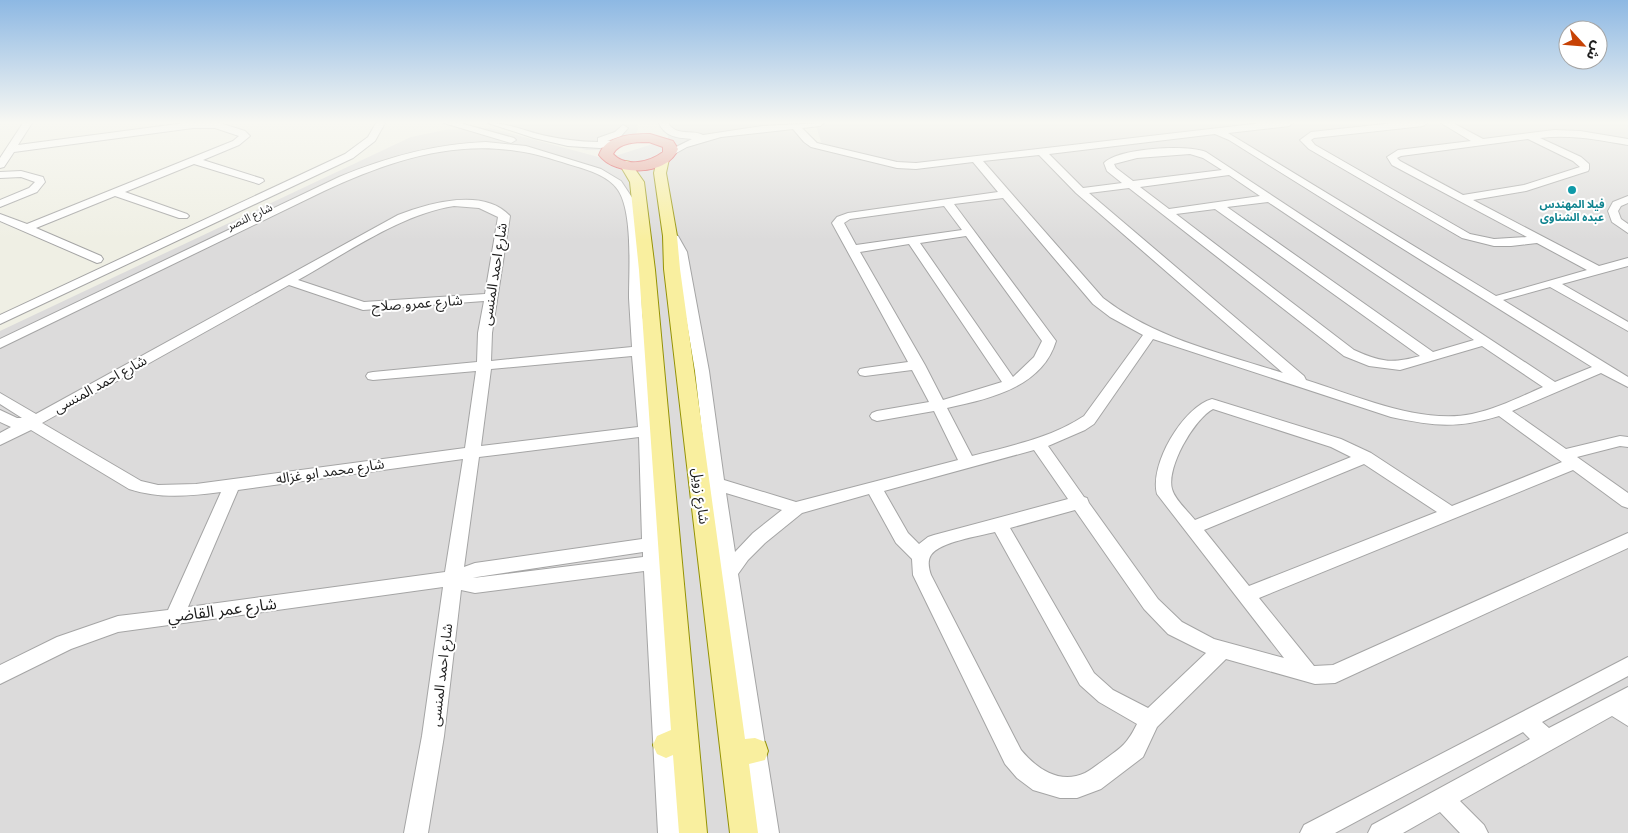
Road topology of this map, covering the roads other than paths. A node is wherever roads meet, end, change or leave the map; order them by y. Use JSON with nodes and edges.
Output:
{"nodes":[{"id":1,"x":188,"y":162,"type":"edge"},
{"id":2,"x":199,"y":162,"type":"edge"},
{"id":3,"x":336,"y":162,"type":"edge"},
{"id":4,"x":363,"y":162,"type":"edge"},
{"id":5,"x":383,"y":162,"type":"edge"},
{"id":6,"x":568,"y":162,"type":"edge"},
{"id":7,"x":607,"y":162,"type":"edge"},
{"id":8,"x":614,"y":162,"type":"edge"},
{"id":9,"x":646,"y":162,"type":"edge"},
{"id":10,"x":661,"y":162,"type":"edge"},
{"id":11,"x":890,"y":162,"type":"edge"},
{"id":12,"x":954,"y":162,"type":"edge"},
{"id":13,"x":978,"y":162,"type":"edge"},
{"id":14,"x":1052,"y":162,"type":"edge"},
{"id":15,"x":1110,"y":162,"type":"edge"},
{"id":16,"x":1216,"y":162,"type":"edge"},
{"id":17,"x":1277,"y":162,"type":"edge"},
{"id":18,"x":1338,"y":162,"type":"edge"},
{"id":19,"x":1395,"y":162,"type":"edge"},
{"id":20,"x":1581,"y":162,"type":"edge"},
{"id":21,"x":624,"y":165,"type":"junction"},
{"id":22,"x":1231,"y":172,"type":"junction"},
{"id":23,"x":0,"y":177,"type":"edge"},
{"id":24,"x":259,"y":181,"type":"dead end"},
{"id":25,"x":1132,"y":185,"type":"junction"},
{"id":26,"x":1080,"y":191,"type":"junction"},
{"id":27,"x":114,"y":192,"type":"junction"},
{"id":28,"x":1006,"y":194,"type":"junction"},
{"id":29,"x":1270,"y":198,"type":"junction"},
{"id":30,"x":1462,"y":198,"type":"junction"},
{"id":31,"x":1628,"y":199,"type":"edge"},
{"id":32,"x":947,"y":202,"type":"junction"},
{"id":33,"x":0,"y":203,"type":"edge"},
{"id":34,"x":1218,"y":206,"type":"junction"},
{"id":35,"x":1168,"y":212,"type":"junction"},
{"id":36,"x":183,"y":216,"type":"dead end"},
{"id":37,"x":1,"y":221,"type":"edge"},
{"id":38,"x":25,"y":229,"type":"junction"},
{"id":39,"x":1628,"y":230,"type":"edge"},
{"id":40,"x":969,"y":232,"type":"junction"},
{"id":41,"x":1539,"y":239,"type":"junction"},
{"id":42,"x":912,"y":240,"type":"junction"},
{"id":43,"x":671,"y":241,"type":"junction"},
{"id":44,"x":644,"y":248,"type":"junction"},
{"id":45,"x":852,"y":249,"type":"junction"},
{"id":46,"x":174,"y":256,"type":"junction"},
{"id":47,"x":1628,"y":262,"type":"edge"},
{"id":48,"x":1446,"y":266,"type":"junction"},
{"id":49,"x":672,"y":269,"type":"junction"},
{"id":50,"x":647,"y":270,"type":"junction"},
{"id":51,"x":1597,"y":270,"type":"junction"},
{"id":52,"x":287,"y":280,"type":"junction"},
{"id":53,"x":1552,"y":283,"type":"junction"},
{"id":54,"x":491,"y":297,"type":"junction"},
{"id":55,"x":1501,"y":297,"type":"junction"},
{"id":56,"x":31,"y":305,"type":"junction"},
{"id":57,"x":49,"y":313,"type":"junction"},
{"id":58,"x":0,"y":320,"type":"edge"},
{"id":59,"x":1628,"y":327,"type":"edge"},
{"id":60,"x":0,"y":330,"type":"edge"},
{"id":61,"x":1552,"y":332,"type":"junction"},
{"id":62,"x":1150,"y":334,"type":"junction"},
{"id":63,"x":0,"y":337,"type":"edge"},
{"id":64,"x":1485,"y":342,"type":"junction"},
{"id":65,"x":1258,"y":343,"type":"junction"},
{"id":66,"x":0,"y":344,"type":"edge"},
{"id":67,"x":638,"y":350,"type":"junction"},
{"id":68,"x":1432,"y":358,"type":"junction"},
{"id":69,"x":918,"y":365,"type":"junction"},
{"id":70,"x":484,"y":366,"type":"junction"},
{"id":71,"x":1248,"y":366,"type":"junction"},
{"id":72,"x":1603,"y":367,"type":"junction"},
{"id":73,"x":865,"y":372,"type":"dead end"},
{"id":74,"x":694,"y":373,"type":"junction"},
{"id":75,"x":1628,"y":375,"type":"edge"},
{"id":76,"x":372,"y":376,"type":"dead end"},
{"id":77,"x":1628,"y":383,"type":"edge"},
{"id":78,"x":1306,"y":384,"type":"junction"},
{"id":79,"x":1011,"y":385,"type":"junction"},
{"id":80,"x":1553,"y":387,"type":"junction"},
{"id":81,"x":0,"y":398,"type":"edge"},
{"id":82,"x":940,"y":406,"type":"junction"},
{"id":83,"x":1501,"y":410,"type":"junction"},
{"id":84,"x":0,"y":415,"type":"edge"},
{"id":85,"x":877,"y":416,"type":"dead end"},
{"id":86,"x":31,"y":424,"type":"junction"},
{"id":87,"x":645,"y":431,"type":"junction"},
{"id":88,"x":0,"y":440,"type":"edge"},
{"id":89,"x":1628,"y":442,"type":"edge"},
{"id":90,"x":1038,"y":444,"type":"junction"},
{"id":91,"x":472,"y":452,"type":"junction"},
{"id":92,"x":1365,"y":457,"type":"junction"},
{"id":93,"x":1571,"y":459,"type":"junction"},
{"id":94,"x":968,"y":463,"type":"junction"},
{"id":95,"x":656,"y":469,"type":"junction"},
{"id":96,"x":232,"y":484,"type":"junction"},
{"id":97,"x":716,"y":484,"type":"junction"},
{"id":98,"x":874,"y":488,"type":"junction"},
{"id":99,"x":1081,"y":502,"type":"junction"},
{"id":100,"x":1628,"y":502,"type":"edge"},
{"id":101,"x":796,"y":508,"type":"junction"},
{"id":102,"x":1452,"y":514,"type":"junction"},
{"id":103,"x":999,"y":524,"type":"junction"},
{"id":104,"x":1192,"y":528,"type":"junction"},
{"id":105,"x":1628,"y":540,"type":"edge"},
{"id":106,"x":651,"y":544,"type":"junction"},
{"id":107,"x":920,"y":556,"type":"junction"},
{"id":108,"x":654,"y":563,"type":"junction"},
{"id":109,"x":729,"y":573,"type":"junction"},
{"id":110,"x":454,"y":578,"type":"junction"},
{"id":111,"x":1247,"y":596,"type":"junction"},
{"id":112,"x":175,"y":615,"type":"junction"},
{"id":113,"x":1222,"y":650,"type":"junction"},
{"id":114,"x":1628,"y":666,"type":"edge"},
{"id":115,"x":1308,"y":673,"type":"junction"},
{"id":116,"x":0,"y":675,"type":"edge"},
{"id":117,"x":1625,"y":702,"type":"edge"},
{"id":118,"x":1150,"y":720,"type":"junction"},
{"id":119,"x":1524,"y":720,"type":"junction"},
{"id":120,"x":1547,"y":740,"type":"junction"},
{"id":121,"x":676,"y":742,"type":"junction"},
{"id":122,"x":744,"y":752,"type":"junction"},
{"id":123,"x":1442,"y":799,"type":"junction"},
{"id":124,"x":416,"y":833,"type":"edge"},
{"id":125,"x":670,"y":833,"type":"edge"},
{"id":126,"x":693,"y":833,"type":"edge"},
{"id":127,"x":744,"y":833,"type":"edge"},
{"id":128,"x":767,"y":833,"type":"edge"},
{"id":129,"x":1312,"y":833,"type":"edge"},
{"id":130,"x":1380,"y":833,"type":"edge"},
{"id":131,"x":1476,"y":833,"type":"edge"}],
"edges":[{"from":1,"to":27,"type":"street"},
{"from":2,"to":24,"type":"street"},
{"from":3,"to":56,"type":"street","name":"شارع النصر"},
{"from":4,"to":46,"type":"street","name":"شارع النصر"},
{"from":5,"to":46,"type":"street"},
{"from":6,"to":67,"type":"street"},
{"from":7,"to":21,"type":"street"},
{"from":8,"to":21,"type":"highway"},
{"from":9,"to":21,"type":"highway"},
{"from":10,"to":43,"type":"main road","name":"شارع زويل"},
{"from":11,"to":12,"type":"street"},
{"from":13,"to":28,"type":"street"},
{"from":14,"to":26,"type":"street"},
{"from":15,"to":25,"type":"street"},
{"from":16,"to":22,"type":"street"},
{"from":17,"to":48,"type":"street"},
{"from":18,"to":41,"type":"street"},
{"from":19,"to":30,"type":"street"},
{"from":20,"to":30,"type":"street"},
{"from":21,"to":44,"type":"main road"},
{"from":22,"to":25,"type":"street"},
{"from":22,"to":29,"type":"street"},
{"from":23,"to":33,"type":"street"},
{"from":25,"to":26,"type":"street"},
{"from":25,"to":35,"type":"street"},
{"from":26,"to":65,"type":"street"},
{"from":27,"to":36,"type":"street"},
{"from":27,"to":38,"type":"street"},
{"from":28,"to":32,"type":"street"},
{"from":28,"to":62,"type":"street"},
{"from":29,"to":34,"type":"street"},
{"from":29,"to":64,"type":"street"},
{"from":30,"to":41,"type":"street"},
{"from":31,"to":39,"type":"street"},
{"from":32,"to":40,"type":"street"},
{"from":32,"to":45,"type":"street"},
{"from":34,"to":35,"type":"street"},
{"from":34,"to":68,"type":"street"},
{"from":35,"to":68,"type":"street"},
{"from":37,"to":38,"type":"street"},
{"from":37,"to":38,"type":"street"},
{"from":40,"to":42,"type":"street"},
{"from":40,"to":79,"type":"street"},
{"from":41,"to":51,"type":"street"},
{"from":42,"to":45,"type":"street"},
{"from":42,"to":79,"type":"street"},
{"from":43,"to":44,"type":"main road"},
{"from":43,"to":49,"type":"main road","name":"شارع زويل"},
{"from":43,"to":74,"type":"street"},
{"from":44,"to":50,"type":"main road"},
{"from":45,"to":69,"type":"street"},
{"from":46,"to":57,"type":"street","name":"شارع النصر"},
{"from":46,"to":66,"type":"street"},
{"from":47,"to":51,"type":"street"},
{"from":48,"to":55,"type":"street"},
{"from":48,"to":61,"type":"street"},
{"from":49,"to":50,"type":"main road"},
{"from":49,"to":74,"type":"main road","name":"شارع زويل"},
{"from":50,"to":95,"type":"main road"},
{"from":51,"to":53,"type":"street"},
{"from":52,"to":54,"type":"street","name":"شارع عمرو صلاح"},
{"from":52,"to":54,"type":"street","name":"شارع احمد المنسى"},
{"from":52,"to":86,"type":"street","name":"شارع احمد المنسى"},
{"from":53,"to":55,"type":"street"},
{"from":53,"to":59,"type":"street"},
{"from":54,"to":70,"type":"street","name":"شارع احمد المنسى"},
{"from":55,"to":61,"type":"street"},
{"from":56,"to":57,"type":"street"},
{"from":56,"to":58,"type":"street","name":"شارع النصر"},
{"from":57,"to":63,"type":"street","name":"شارع النصر"},
{"from":60,"to":63,"type":"street"},
{"from":61,"to":72,"type":"street"},
{"from":61,"to":75,"type":"street"},
{"from":62,"to":71,"type":"street"},
{"from":62,"to":90,"type":"street"},
{"from":64,"to":68,"type":"street"},
{"from":64,"to":80,"type":"street"},
{"from":65,"to":71,"type":"street"},
{"from":65,"to":78,"type":"street"},
{"from":67,"to":70,"type":"street"},
{"from":67,"to":87,"type":"street"},
{"from":69,"to":73,"type":"street"},
{"from":69,"to":82,"type":"street"},
{"from":70,"to":76,"type":"street"},
{"from":70,"to":91,"type":"street","name":"شارع احمد المنسى"},
{"from":71,"to":78,"type":"street"},
{"from":72,"to":77,"type":"street"},
{"from":72,"to":80,"type":"street"},
{"from":74,"to":97,"type":"street"},
{"from":74,"to":122,"type":"main road","name":"شارع زويل"},
{"from":78,"to":83,"type":"street"},
{"from":79,"to":82,"type":"street"},
{"from":80,"to":83,"type":"street"},
{"from":81,"to":86,"type":"street","name":"شارع محمد ابو غزاله"},
{"from":82,"to":85,"type":"street"},
{"from":82,"to":94,"type":"street"},
{"from":83,"to":93,"type":"street"},
{"from":84,"to":86,"type":"street","name":"شارع محمد ابو غزاله"},
{"from":86,"to":88,"type":"street","name":"شارع احمد المنسى"},
{"from":86,"to":96,"type":"street","name":"شارع محمد ابو غزاله"},
{"from":87,"to":91,"type":"street","name":"شارع محمد ابو غزاله"},
{"from":87,"to":95,"type":"street"},
{"from":89,"to":93,"type":"street"},
{"from":90,"to":94,"type":"street"},
{"from":90,"to":99,"type":"street"},
{"from":91,"to":96,"type":"street","name":"شارع محمد ابو غزاله"},
{"from":91,"to":110,"type":"street","name":"شارع احمد المنسى"},
{"from":92,"to":102,"type":"street"},
{"from":92,"to":104,"type":"street"},
{"from":92,"to":104,"type":"street"},
{"from":93,"to":100,"type":"street"},
{"from":93,"to":102,"type":"street"},
{"from":94,"to":98,"type":"street"},
{"from":95,"to":106,"type":"street"},
{"from":95,"to":121,"type":"main road"},
{"from":96,"to":112,"type":"street"},
{"from":97,"to":101,"type":"street"},
{"from":97,"to":109,"type":"street"},
{"from":98,"to":101,"type":"street"},
{"from":98,"to":107,"type":"street"},
{"from":99,"to":103,"type":"street"},
{"from":99,"to":113,"type":"street"},
{"from":101,"to":109,"type":"street"},
{"from":102,"to":111,"type":"street"},
{"from":103,"to":107,"type":"street"},
{"from":103,"to":118,"type":"street"},
{"from":104,"to":111,"type":"street"},
{"from":105,"to":115,"type":"street"},
{"from":106,"to":108,"type":"street"},
{"from":106,"to":110,"type":"street","name":"شارع عمر القاضي"},
{"from":107,"to":118,"type":"street"},
{"from":108,"to":110,"type":"street","name":"شارع عمر القاضي"},
{"from":108,"to":121,"type":"street"},
{"from":109,"to":122,"type":"street"},
{"from":110,"to":112,"type":"street","name":"شارع عمر القاضي"},
{"from":110,"to":124,"type":"street","name":"شارع احمد المنسى"},
{"from":111,"to":115,"type":"street"},
{"from":112,"to":116,"type":"street","name":"شارع عمر القاضي"},
{"from":113,"to":115,"type":"street"},
{"from":113,"to":118,"type":"street"},
{"from":114,"to":119,"type":"street"},
{"from":117,"to":120,"type":"street"},
{"from":119,"to":120,"type":"street"},
{"from":119,"to":129,"type":"street"},
{"from":120,"to":123,"type":"street"},
{"from":121,"to":125,"type":"street"},
{"from":121,"to":126,"type":"main road"},
{"from":122,"to":127,"type":"main road","name":"شارع زويل"},
{"from":122,"to":128,"type":"street"},
{"from":123,"to":130,"type":"street"},
{"from":123,"to":131,"type":"street"}]}
